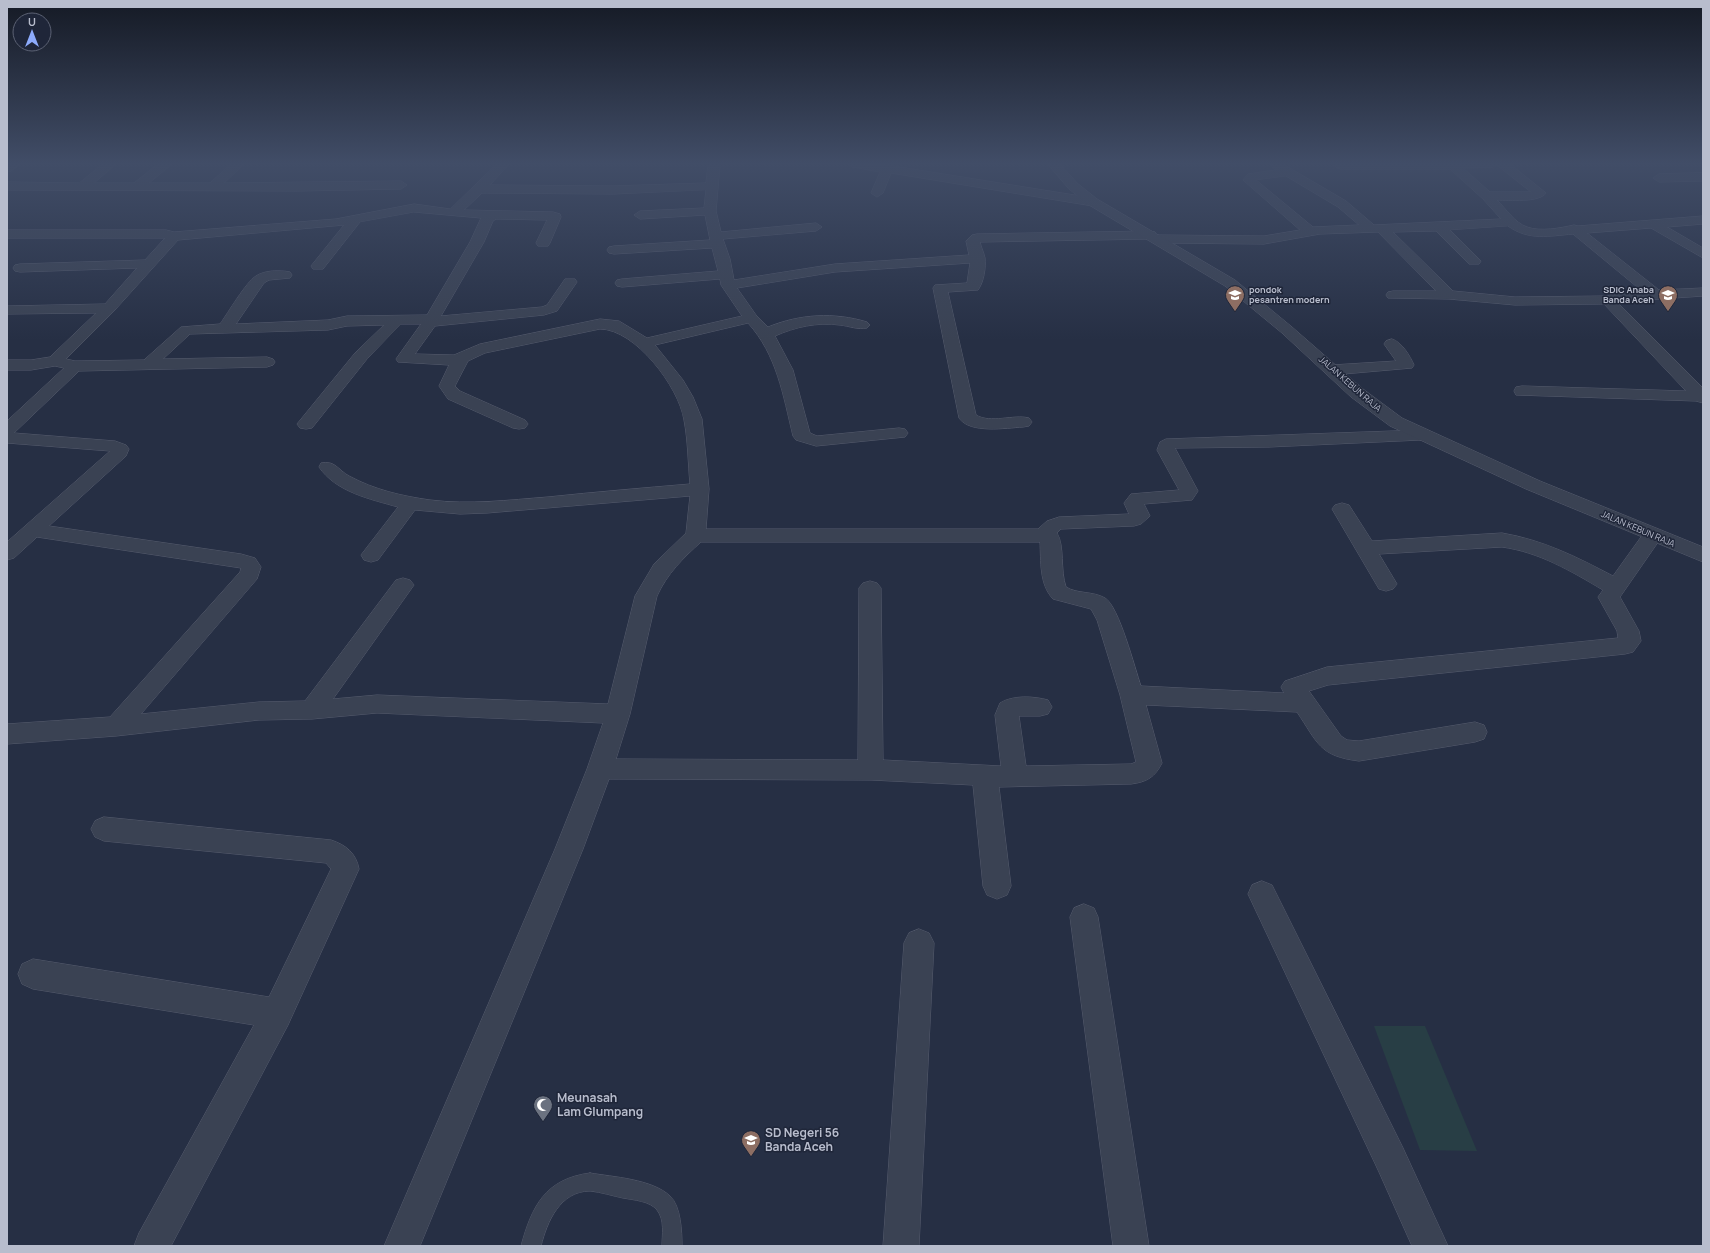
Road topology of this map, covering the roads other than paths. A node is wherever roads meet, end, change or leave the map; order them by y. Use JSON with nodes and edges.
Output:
{"nodes":[{"id":1,"x":340,"y":222,"type":"edge"},
{"id":2,"x":353,"y":222,"type":"edge"},
{"id":3,"x":486,"y":222,"type":"edge"},
{"id":4,"x":552,"y":222,"type":"edge"},
{"id":5,"x":712,"y":222,"type":"edge"},
{"id":6,"x":1128,"y":222,"type":"edge"},
{"id":7,"x":1299,"y":222,"type":"edge"},
{"id":8,"x":1368,"y":222,"type":"edge"},
{"id":9,"x":1504,"y":222,"type":"edge"},
{"id":10,"x":1511,"y":222,"type":"edge"},
{"id":11,"x":1672,"y":222,"type":"edge"},
{"id":12,"x":1653,"y":224,"type":"junction"},
{"id":13,"x":816,"y":227,"type":"dead end"},
{"id":14,"x":1439,"y":227,"type":"junction"},
{"id":15,"x":1376,"y":228,"type":"junction"},
{"id":16,"x":1574,"y":229,"type":"junction"},
{"id":17,"x":1309,"y":231,"type":"junction"},
{"id":18,"x":7,"y":234,"type":"edge"},
{"id":19,"x":174,"y":236,"type":"junction"},
{"id":20,"x":1153,"y":237,"type":"junction"},
{"id":21,"x":716,"y":240,"type":"junction"},
{"id":22,"x":543,"y":243,"type":"dead end"},
{"id":23,"x":614,"y":250,"type":"dead end"},
{"id":24,"x":1703,"y":254,"type":"edge"},
{"id":25,"x":978,"y":258,"type":"junction"},
{"id":26,"x":1474,"y":261,"type":"dead end"},
{"id":27,"x":148,"y":264,"type":"junction"},
{"id":28,"x":318,"y":266,"type":"dead end"},
{"id":29,"x":20,"y":268,"type":"dead end"},
{"id":30,"x":285,"y":275,"type":"dead end"},
{"id":31,"x":727,"y":280,"type":"junction"},
{"id":32,"x":570,"y":282,"type":"dead end"},
{"id":33,"x":622,"y":283,"type":"dead end"},
{"id":34,"x":1703,"y":292,"type":"edge"},
{"id":35,"x":1656,"y":294,"type":"junction"},
{"id":36,"x":1393,"y":295,"type":"dead end"},
{"id":37,"x":1449,"y":295,"type":"junction"},
{"id":38,"x":1609,"y":300,"type":"junction"},
{"id":39,"x":110,"y":308,"type":"junction"},
{"id":40,"x":7,"y":310,"type":"edge"},
{"id":41,"x":751,"y":318,"type":"junction"},
{"id":42,"x":397,"y":320,"type":"junction"},
{"id":43,"x":430,"y":322,"type":"junction"},
{"id":44,"x":862,"y":325,"type":"dead end"},
{"id":45,"x":225,"y":328,"type":"junction"},
{"id":46,"x":766,"y":334,"type":"junction"},
{"id":47,"x":645,"y":343,"type":"junction"},
{"id":48,"x":1392,"y":344,"type":"dead end"},
{"id":49,"x":456,"y":360,"type":"junction"},
{"id":50,"x":55,"y":361,"type":"junction"},
{"id":51,"x":267,"y":362,"type":"dead end"},
{"id":52,"x":7,"y":365,"type":"edge"},
{"id":53,"x":76,"y":366,"type":"junction"},
{"id":54,"x":148,"y":366,"type":"junction"},
{"id":55,"x":1332,"y":370,"type":"junction"},
{"id":56,"x":1522,"y":391,"type":"dead end"},
{"id":57,"x":1699,"y":391,"type":"edge"},
{"id":58,"x":1023,"y":422,"type":"dead end"},
{"id":59,"x":306,"y":424,"type":"dead end"},
{"id":60,"x":518,"y":424,"type":"dead end"},
{"id":61,"x":7,"y":430,"type":"edge"},
{"id":62,"x":899,"y":433,"type":"dead end"},
{"id":63,"x":1421,"y":435,"type":"junction"},
{"id":64,"x":7,"y":438,"type":"edge"},
{"id":65,"x":328,"y":468,"type":"dead end"},
{"id":66,"x":700,"y":489,"type":"junction"},
{"id":67,"x":410,"y":504,"type":"junction"},
{"id":68,"x":1342,"y":508,"type":"dead end"},
{"id":69,"x":33,"y":530,"type":"junction"},
{"id":70,"x":1044,"y":534,"type":"junction"},
{"id":71,"x":696,"y":535,"type":"junction"},
{"id":72,"x":1653,"y":535,"type":"junction"},
{"id":73,"x":1366,"y":548,"type":"junction"},
{"id":74,"x":7,"y":553,"type":"edge"},
{"id":75,"x":371,"y":555,"type":"dead end"},
{"id":76,"x":1703,"y":555,"type":"edge"},
{"id":77,"x":1386,"y":584,"type":"dead end"},
{"id":78,"x":403,"y":585,"type":"dead end"},
{"id":79,"x":1615,"y":587,"type":"junction"},
{"id":80,"x":870,"y":588,"type":"dead end"},
{"id":81,"x":1132,"y":695,"type":"junction"},
{"id":82,"x":1305,"y":703,"type":"junction"},
{"id":83,"x":1040,"y":707,"type":"dead end"},
{"id":84,"x":312,"y":710,"type":"junction"},
{"id":85,"x":618,"y":714,"type":"junction"},
{"id":86,"x":116,"y":726,"type":"junction"},
{"id":87,"x":1475,"y":732,"type":"dead end"},
{"id":88,"x":7,"y":734,"type":"edge"},
{"id":89,"x":600,"y":769,"type":"junction"},
{"id":90,"x":871,"y":770,"type":"junction"},
{"id":91,"x":985,"y":776,"type":"junction"},
{"id":92,"x":1015,"y":777,"type":"junction"},
{"id":93,"x":104,"y":829,"type":"dead end"},
{"id":94,"x":997,"y":886,"type":"dead end"},
{"id":95,"x":1262,"y":894,"type":"dead end"},
{"id":96,"x":1084,"y":918,"type":"dead end"},
{"id":97,"x":919,"y":943,"type":"dead end"},
{"id":98,"x":33,"y":974,"type":"dead end"},
{"id":99,"x":277,"y":1014,"type":"junction"},
{"id":100,"x":152,"y":1246,"type":"edge"},
{"id":101,"x":402,"y":1246,"type":"edge"},
{"id":102,"x":531,"y":1246,"type":"edge"},
{"id":103,"x":672,"y":1246,"type":"edge"},
{"id":104,"x":901,"y":1246,"type":"edge"},
{"id":105,"x":1131,"y":1246,"type":"edge"},
{"id":106,"x":1430,"y":1246,"type":"edge"}],
"edges":[{"from":1,"to":19,"type":"street"},
{"from":2,"to":28,"type":"street"},
{"from":3,"to":43,"type":"street"},
{"from":4,"to":22,"type":"street"},
{"from":5,"to":21,"type":"street"},
{"from":6,"to":20,"type":"street","name":"JALAN KEBUN RAJA"},
{"from":7,"to":17,"type":"street"},
{"from":8,"to":15,"type":"street"},
{"from":9,"to":14,"type":"street"},
{"from":10,"to":16,"type":"street"},
{"from":11,"to":12,"type":"street"},
{"from":12,"to":16,"type":"street"},
{"from":12,"to":24,"type":"street"},
{"from":13,"to":21,"type":"street"},
{"from":14,"to":15,"type":"street"},
{"from":14,"to":26,"type":"street"},
{"from":15,"to":17,"type":"street"},
{"from":15,"to":37,"type":"street"},
{"from":16,"to":35,"type":"street"},
{"from":17,"to":20,"type":"street"},
{"from":18,"to":19,"type":"street"},
{"from":19,"to":27,"type":"street"},
{"from":20,"to":25,"type":"street"},
{"from":20,"to":55,"type":"street","name":"JALAN KEBUN RAJA"},
{"from":21,"to":23,"type":"street"},
{"from":21,"to":31,"type":"street"},
{"from":25,"to":31,"type":"street"},
{"from":25,"to":58,"type":"street"},
{"from":27,"to":29,"type":"street"},
{"from":27,"to":39,"type":"street"},
{"from":30,"to":45,"type":"street"},
{"from":31,"to":33,"type":"street"},
{"from":31,"to":41,"type":"street"},
{"from":32,"to":43,"type":"street"},
{"from":34,"to":35,"type":"street"},
{"from":35,"to":38,"type":"street"},
{"from":36,"to":37,"type":"street"},
{"from":37,"to":38,"type":"street"},
{"from":38,"to":57,"type":"street"},
{"from":39,"to":40,"type":"street"},
{"from":39,"to":50,"type":"street"},
{"from":41,"to":46,"type":"street"},
{"from":41,"to":47,"type":"street"},
{"from":42,"to":43,"type":"street"},
{"from":42,"to":45,"type":"street"},
{"from":42,"to":59,"type":"street"},
{"from":43,"to":49,"type":"street"},
{"from":44,"to":46,"type":"street"},
{"from":45,"to":54,"type":"street"},
{"from":46,"to":62,"type":"street"},
{"from":47,"to":49,"type":"street"},
{"from":47,"to":66,"type":"street"},
{"from":48,"to":55,"type":"street"},
{"from":49,"to":60,"type":"street"},
{"from":50,"to":52,"type":"street"},
{"from":50,"to":53,"type":"street"},
{"from":51,"to":54,"type":"street"},
{"from":53,"to":54,"type":"street"},
{"from":53,"to":61,"type":"street"},
{"from":55,"to":63,"type":"street","name":"JALAN KEBUN RAJA"},
{"from":56,"to":57,"type":"street"},
{"from":63,"to":70,"type":"street"},
{"from":63,"to":72,"type":"street","name":"JALAN KEBUN RAJA"},
{"from":64,"to":69,"type":"street"},
{"from":65,"to":67,"type":"street"},
{"from":66,"to":67,"type":"street"},
{"from":66,"to":71,"type":"street"},
{"from":67,"to":75,"type":"street"},
{"from":68,"to":73,"type":"street"},
{"from":69,"to":74,"type":"street"},
{"from":69,"to":86,"type":"street"},
{"from":70,"to":71,"type":"street"},
{"from":70,"to":81,"type":"street"},
{"from":71,"to":85,"type":"street"},
{"from":72,"to":76,"type":"street","name":"JALAN KEBUN RAJA"},
{"from":72,"to":79,"type":"street"},
{"from":73,"to":77,"type":"street"},
{"from":73,"to":79,"type":"street"},
{"from":78,"to":84,"type":"street"},
{"from":79,"to":82,"type":"street"},
{"from":80,"to":90,"type":"street"},
{"from":81,"to":82,"type":"street"},
{"from":81,"to":92,"type":"street"},
{"from":82,"to":87,"type":"street"},
{"from":83,"to":92,"type":"street"},
{"from":84,"to":85,"type":"street"},
{"from":84,"to":86,"type":"street"},
{"from":85,"to":89,"type":"street"},
{"from":86,"to":88,"type":"street"},
{"from":89,"to":90,"type":"street"},
{"from":89,"to":101,"type":"street"},
{"from":90,"to":91,"type":"street"},
{"from":91,"to":92,"type":"street"},
{"from":91,"to":94,"type":"street"},
{"from":93,"to":99,"type":"street"},
{"from":95,"to":106,"type":"street"},
{"from":96,"to":105,"type":"street"},
{"from":97,"to":104,"type":"street"},
{"from":98,"to":99,"type":"street"},
{"from":99,"to":100,"type":"street"},
{"from":102,"to":103,"type":"lane"}]}
